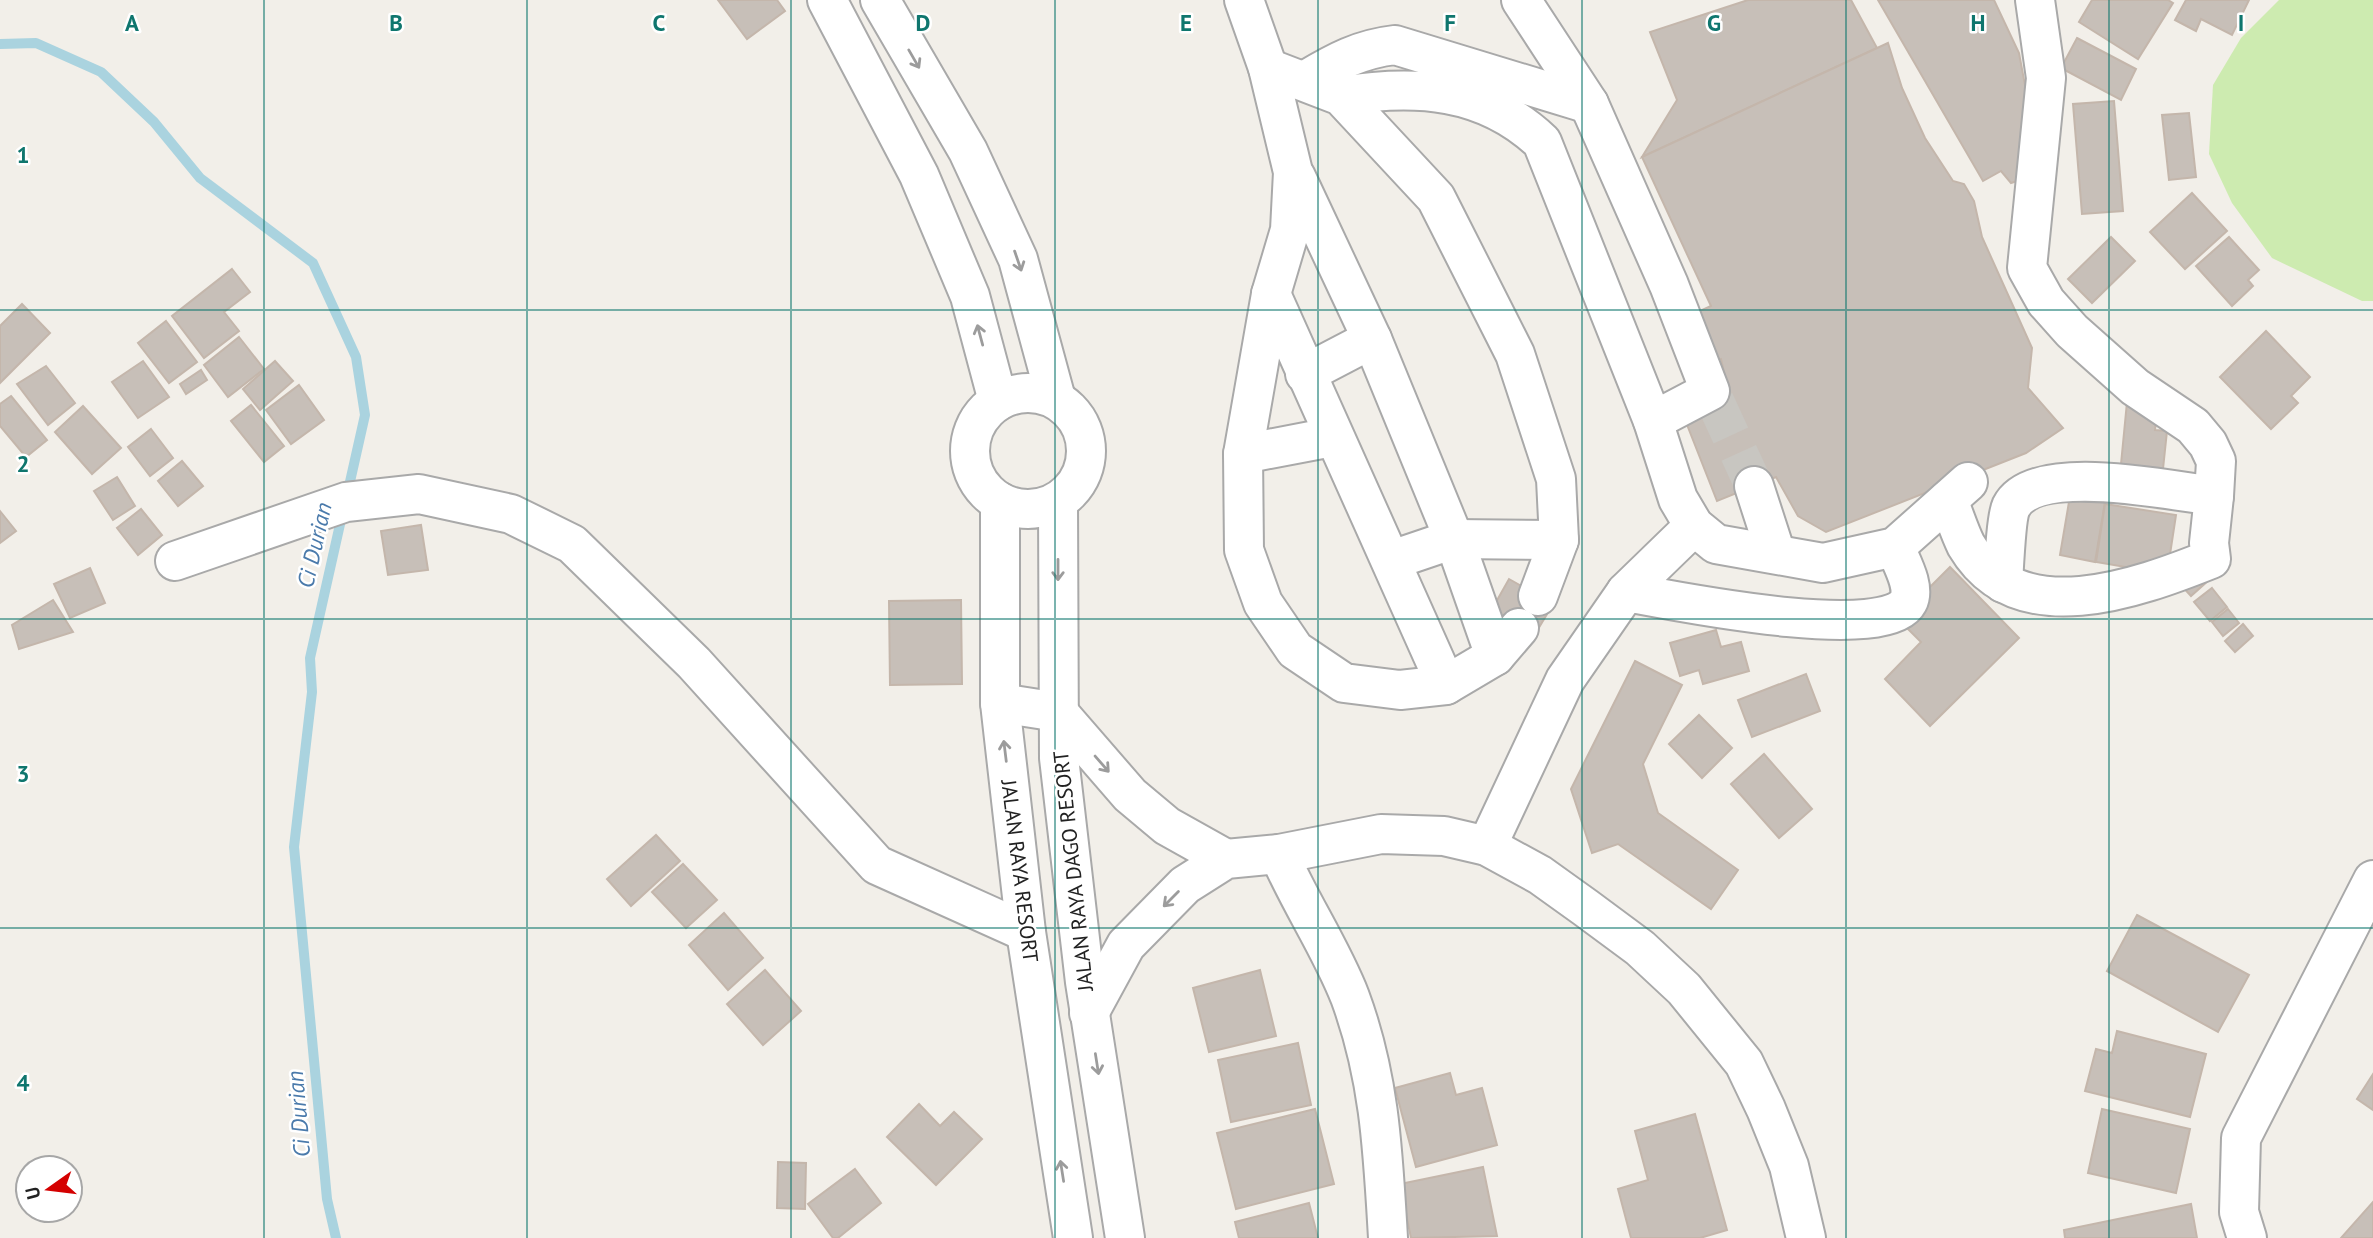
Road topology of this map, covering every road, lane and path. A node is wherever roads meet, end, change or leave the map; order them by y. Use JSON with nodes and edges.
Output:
{"nodes":[{"id":1,"x":827,"y":0,"type":"edge"},
{"id":2,"x":880,"y":0,"type":"edge"},
{"id":3,"x":1244,"y":0,"type":"edge"},
{"id":4,"x":1521,"y":0,"type":"edge"},
{"id":5,"x":2035,"y":0,"type":"edge"},
{"id":6,"x":1268,"y":68,"type":"junction"},
{"id":7,"x":1306,"y":80,"type":"junction"},
{"id":8,"x":1341,"y":96,"type":"junction"},
{"id":9,"x":1588,"y":104,"type":"junction"},
{"id":10,"x":1293,"y":172,"type":"junction"},
{"id":11,"x":1270,"y":294,"type":"junction"},
{"id":12,"x":1373,"y":338,"type":"junction"},
{"id":13,"x":1305,"y":374,"type":"junction"},
{"id":14,"x":1056,"y":399,"type":"junction"},
{"id":15,"x":998,"y":401,"type":"junction"},
{"id":16,"x":1653,"y":421,"type":"junction"},
{"id":17,"x":1332,"y":437,"type":"junction"},
{"id":18,"x":1242,"y":454,"type":"junction"},
{"id":19,"x":1754,"y":486,"type":"tunnel mouth"},
{"id":20,"x":2214,"y":496,"type":"junction"},
{"id":21,"x":1000,"y":502,"type":"junction"},
{"id":22,"x":1058,"y":502,"type":"junction"},
{"id":23,"x":1694,"y":526,"type":"junction"},
{"id":24,"x":1454,"y":539,"type":"junction"},
{"id":25,"x":1559,"y":540,"type":"junction"},
{"id":26,"x":1895,"y":547,"type":"junction"},
{"id":27,"x":1776,"y":554,"type":"junction"},
{"id":28,"x":1392,"y":560,"type":"junction"},
{"id":29,"x":175,"y":561,"type":"dead end"},
{"id":30,"x":2003,"y":583,"type":"junction"},
{"id":31,"x":1626,"y":592,"type":"junction"},
{"id":32,"x":1538,"y":596,"type":"dead end"},
{"id":33,"x":1446,"y":685,"type":"junction"},
{"id":34,"x":1000,"y":704,"type":"junction"},
{"id":35,"x":1058,"y":712,"type":"junction"},
{"id":36,"x":1487,"y":846,"type":"junction"},
{"id":37,"x":1279,"y":854,"type":"junction"},
{"id":38,"x":1226,"y":859,"type":"junction"},
{"id":39,"x":2373,"y":880,"type":"edge"},
{"id":40,"x":1026,"y":932,"type":"junction"},
{"id":41,"x":1089,"y":1013,"type":"junction"},
{"id":42,"x":1073,"y":1238,"type":"edge"},
{"id":43,"x":1125,"y":1238,"type":"edge"},
{"id":44,"x":1388,"y":1238,"type":"edge"},
{"id":45,"x":1806,"y":1238,"type":"edge"},
{"id":46,"x":2246,"y":1238,"type":"edge"}],
"edges":[{"from":15,"to":1,"type":"street","one_way":true},
{"from":2,"to":14,"type":"street","one_way":true},
{"from":3,"to":6,"type":"street"},
{"from":4,"to":9,"type":"street"},
{"from":5,"to":20,"type":"street"},
{"from":6,"to":7,"type":"street"},
{"from":6,"to":10,"type":"street"},
{"from":7,"to":8,"type":"street"},
{"from":7,"to":9,"type":"street"},
{"from":8,"to":16,"type":"street"},
{"from":8,"to":25,"type":"street"},
{"from":9,"to":16,"type":"street"},
{"from":10,"to":11,"type":"street"},
{"from":10,"to":12,"type":"street"},
{"from":11,"to":13,"type":"street"},
{"from":11,"to":18,"type":"street"},
{"from":12,"to":13,"type":"street"},
{"from":12,"to":24,"type":"street"},
{"from":13,"to":17,"type":"street"},
{"from":14,"to":15,"type":"street"},
{"from":14,"to":22,"type":"street"},
{"from":15,"to":21,"type":"street"},
{"from":16,"to":23,"type":"street"},
{"from":17,"to":18,"type":"street"},
{"from":17,"to":28,"type":"street"},
{"from":18,"to":33,"type":"street"},
{"from":19,"to":27,"type":"street"},
{"from":20,"to":30,"type":"street"},
{"from":20,"to":30,"type":"street"},
{"from":21,"to":22,"type":"street"},
{"from":21,"to":34,"type":"street","name":"JALAN RAYA RESORT"},
{"from":22,"to":35,"type":"street","name":"JALAN RAYA DAGO RESORT","one_way":true},
{"from":23,"to":27,"type":"street"},
{"from":23,"to":31,"type":"street"},
{"from":24,"to":25,"type":"street"},
{"from":24,"to":28,"type":"street"},
{"from":24,"to":33,"type":"street"},
{"from":25,"to":32,"type":"street"},
{"from":26,"to":27,"type":"street"},
{"from":26,"to":30,"type":"street"},
{"from":26,"to":31,"type":"street"},
{"from":28,"to":33,"type":"street"},
{"from":29,"to":40,"type":"street"},
{"from":31,"to":36,"type":"street"},
{"from":34,"to":35,"type":"street"},
{"from":40,"to":34,"type":"street","name":"JALAN RAYA RESORT","one_way":true},
{"from":35,"to":38,"type":"street","one_way":true},
{"from":35,"to":41,"type":"street","name":"JALAN RAYA DAGO RESORT"},
{"from":36,"to":37,"type":"street"},
{"from":36,"to":45,"type":"street"},
{"from":37,"to":38,"type":"street"},
{"from":37,"to":44,"type":"street"},
{"from":38,"to":41,"type":"street","one_way":true},
{"from":39,"to":46,"type":"street"},
{"from":42,"to":40,"type":"street","name":"JALAN RAYA RESORT","one_way":true},
{"from":41,"to":43,"type":"street","name":"JALAN RAYA DAGO RESORT","one_way":true}]}
